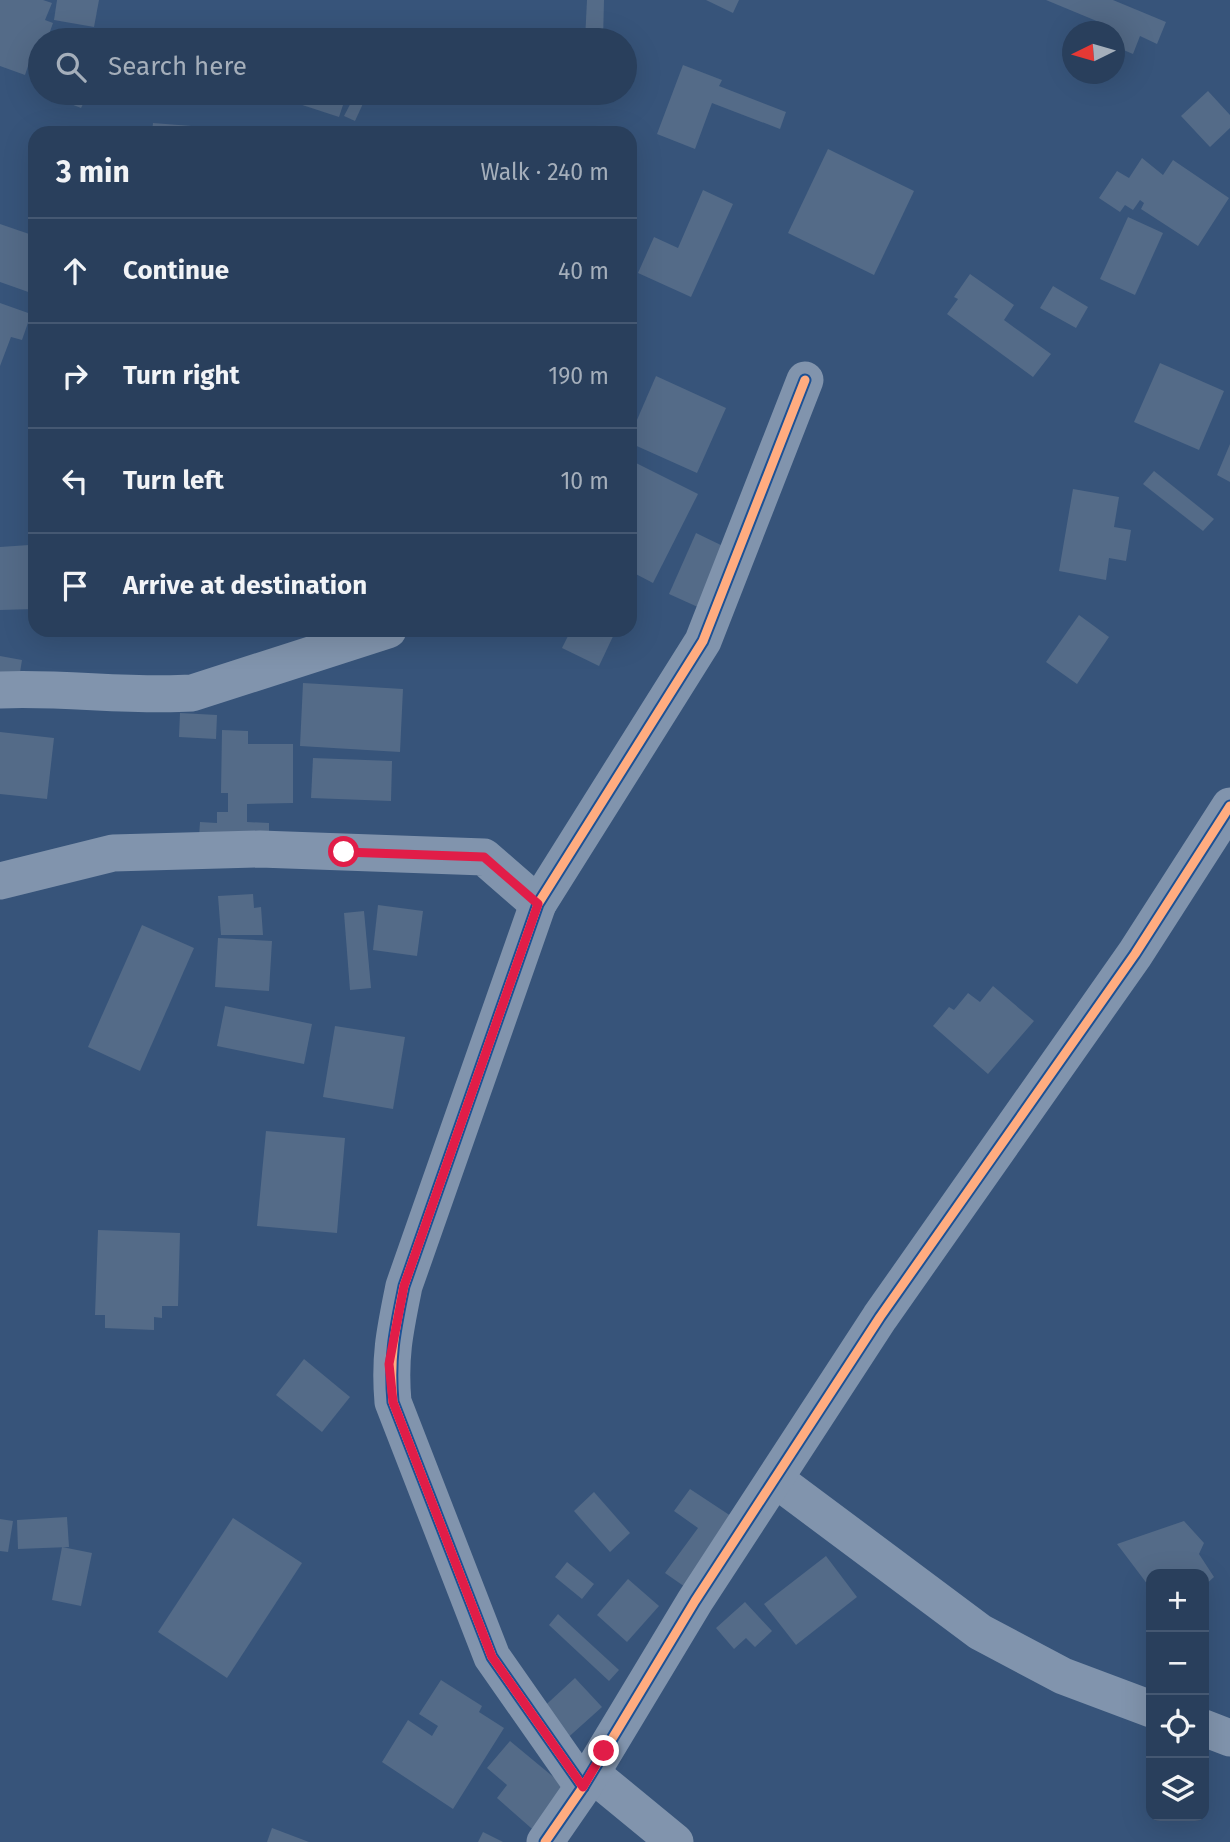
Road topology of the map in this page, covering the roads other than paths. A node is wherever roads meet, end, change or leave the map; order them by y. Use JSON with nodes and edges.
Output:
{"nodes":[{"id":1,"x":805,"y":380,"type":"dead end"},
{"id":2,"x":366,"y":637,"type":"edge"},
{"id":3,"x":0,"y":690,"type":"edge"},
{"id":4,"x":1230,"y":806,"type":"edge"},
{"id":5,"x":0,"y":881,"type":"edge"},
{"id":6,"x":538,"y":904,"type":"junction"},
{"id":7,"x":775,"y":1479,"type":"junction"},
{"id":8,"x":1146,"y":1707,"type":"edge"},
{"id":9,"x":1209,"y":1730,"type":"edge"},
{"id":10,"x":1230,"y":1738,"type":"edge"},
{"id":11,"x":587,"y":1780,"type":"junction"},
{"id":12,"x":545,"y":1842,"type":"edge"},
{"id":13,"x":675,"y":1842,"type":"edge"}],
"edges":[{"from":1,"to":6,"type":"street"},
{"from":2,"to":3,"type":"street"},
{"from":4,"to":7,"type":"street"},
{"from":5,"to":6,"type":"street"},
{"from":6,"to":11,"type":"street"},
{"from":7,"to":8,"type":"street"},
{"from":7,"to":11,"type":"street"},
{"from":9,"to":10,"type":"street"},
{"from":11,"to":12,"type":"street"},
{"from":11,"to":13,"type":"street"}]}
